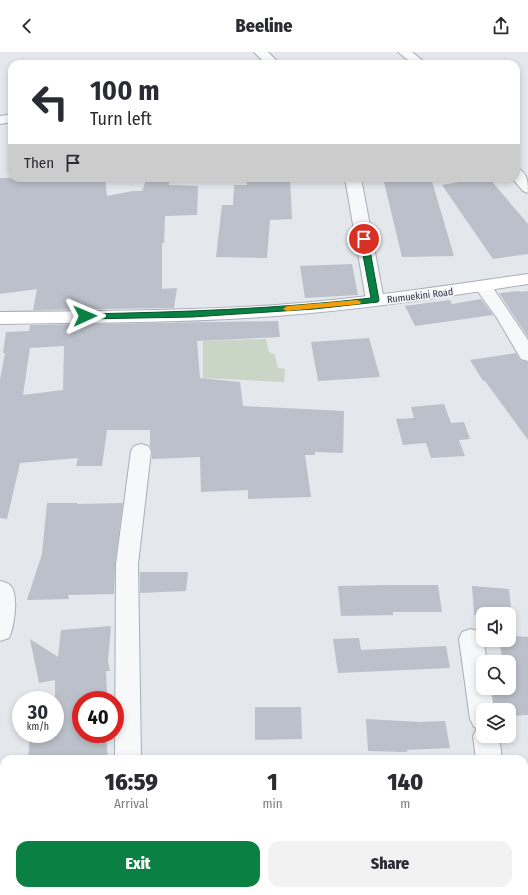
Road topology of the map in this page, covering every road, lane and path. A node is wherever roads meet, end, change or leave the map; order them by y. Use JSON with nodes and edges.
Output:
{"nodes":[{"id":1,"x":260,"y":52,"type":"edge"},
{"id":2,"x":404,"y":52,"type":"edge"},
{"id":3,"x":269,"y":60,"type":"edge"},
{"id":4,"x":415,"y":60,"type":"edge"},
{"id":5,"x":520,"y":178,"type":"edge"},
{"id":6,"x":354,"y":182,"type":"edge"},
{"id":7,"x":528,"y":188,"type":"edge"},
{"id":8,"x":528,"y":279,"type":"edge"},
{"id":9,"x":483,"y":286,"type":"junction"},
{"id":10,"x":375,"y":300,"type":"junction"},
{"id":11,"x":0,"y":318,"type":"edge"},
{"id":12,"x":528,"y":355,"type":"edge"},
{"id":13,"x":141,"y":451,"type":"dead end"},
{"id":14,"x":0,"y":590,"type":"edge"},
{"id":15,"x":0,"y":631,"type":"edge"},
{"id":16,"x":471,"y":639,"type":"dead end"},
{"id":17,"x":481,"y":703,"type":"edge"},
{"id":18,"x":487,"y":743,"type":"edge"},
{"id":19,"x":128,"y":755,"type":"edge"},
{"id":20,"x":488,"y":755,"type":"edge"}],
"edges":[{"from":1,"to":3,"type":"street"},
{"from":2,"to":4,"type":"street"},
{"from":5,"to":7,"type":"street"},
{"from":6,"to":10,"type":"street"},
{"from":8,"to":9,"type":"street","name":"Rumuekini Road"},
{"from":9,"to":10,"type":"street","name":"Rumuekini Road"},
{"from":9,"to":12,"type":"street"},
{"from":10,"to":11,"type":"street","name":"Rumuekini Road"},
{"from":13,"to":19,"type":"street"},
{"from":14,"to":15,"type":"street"},
{"from":16,"to":17,"type":"street"},
{"from":18,"to":20,"type":"street"}]}
